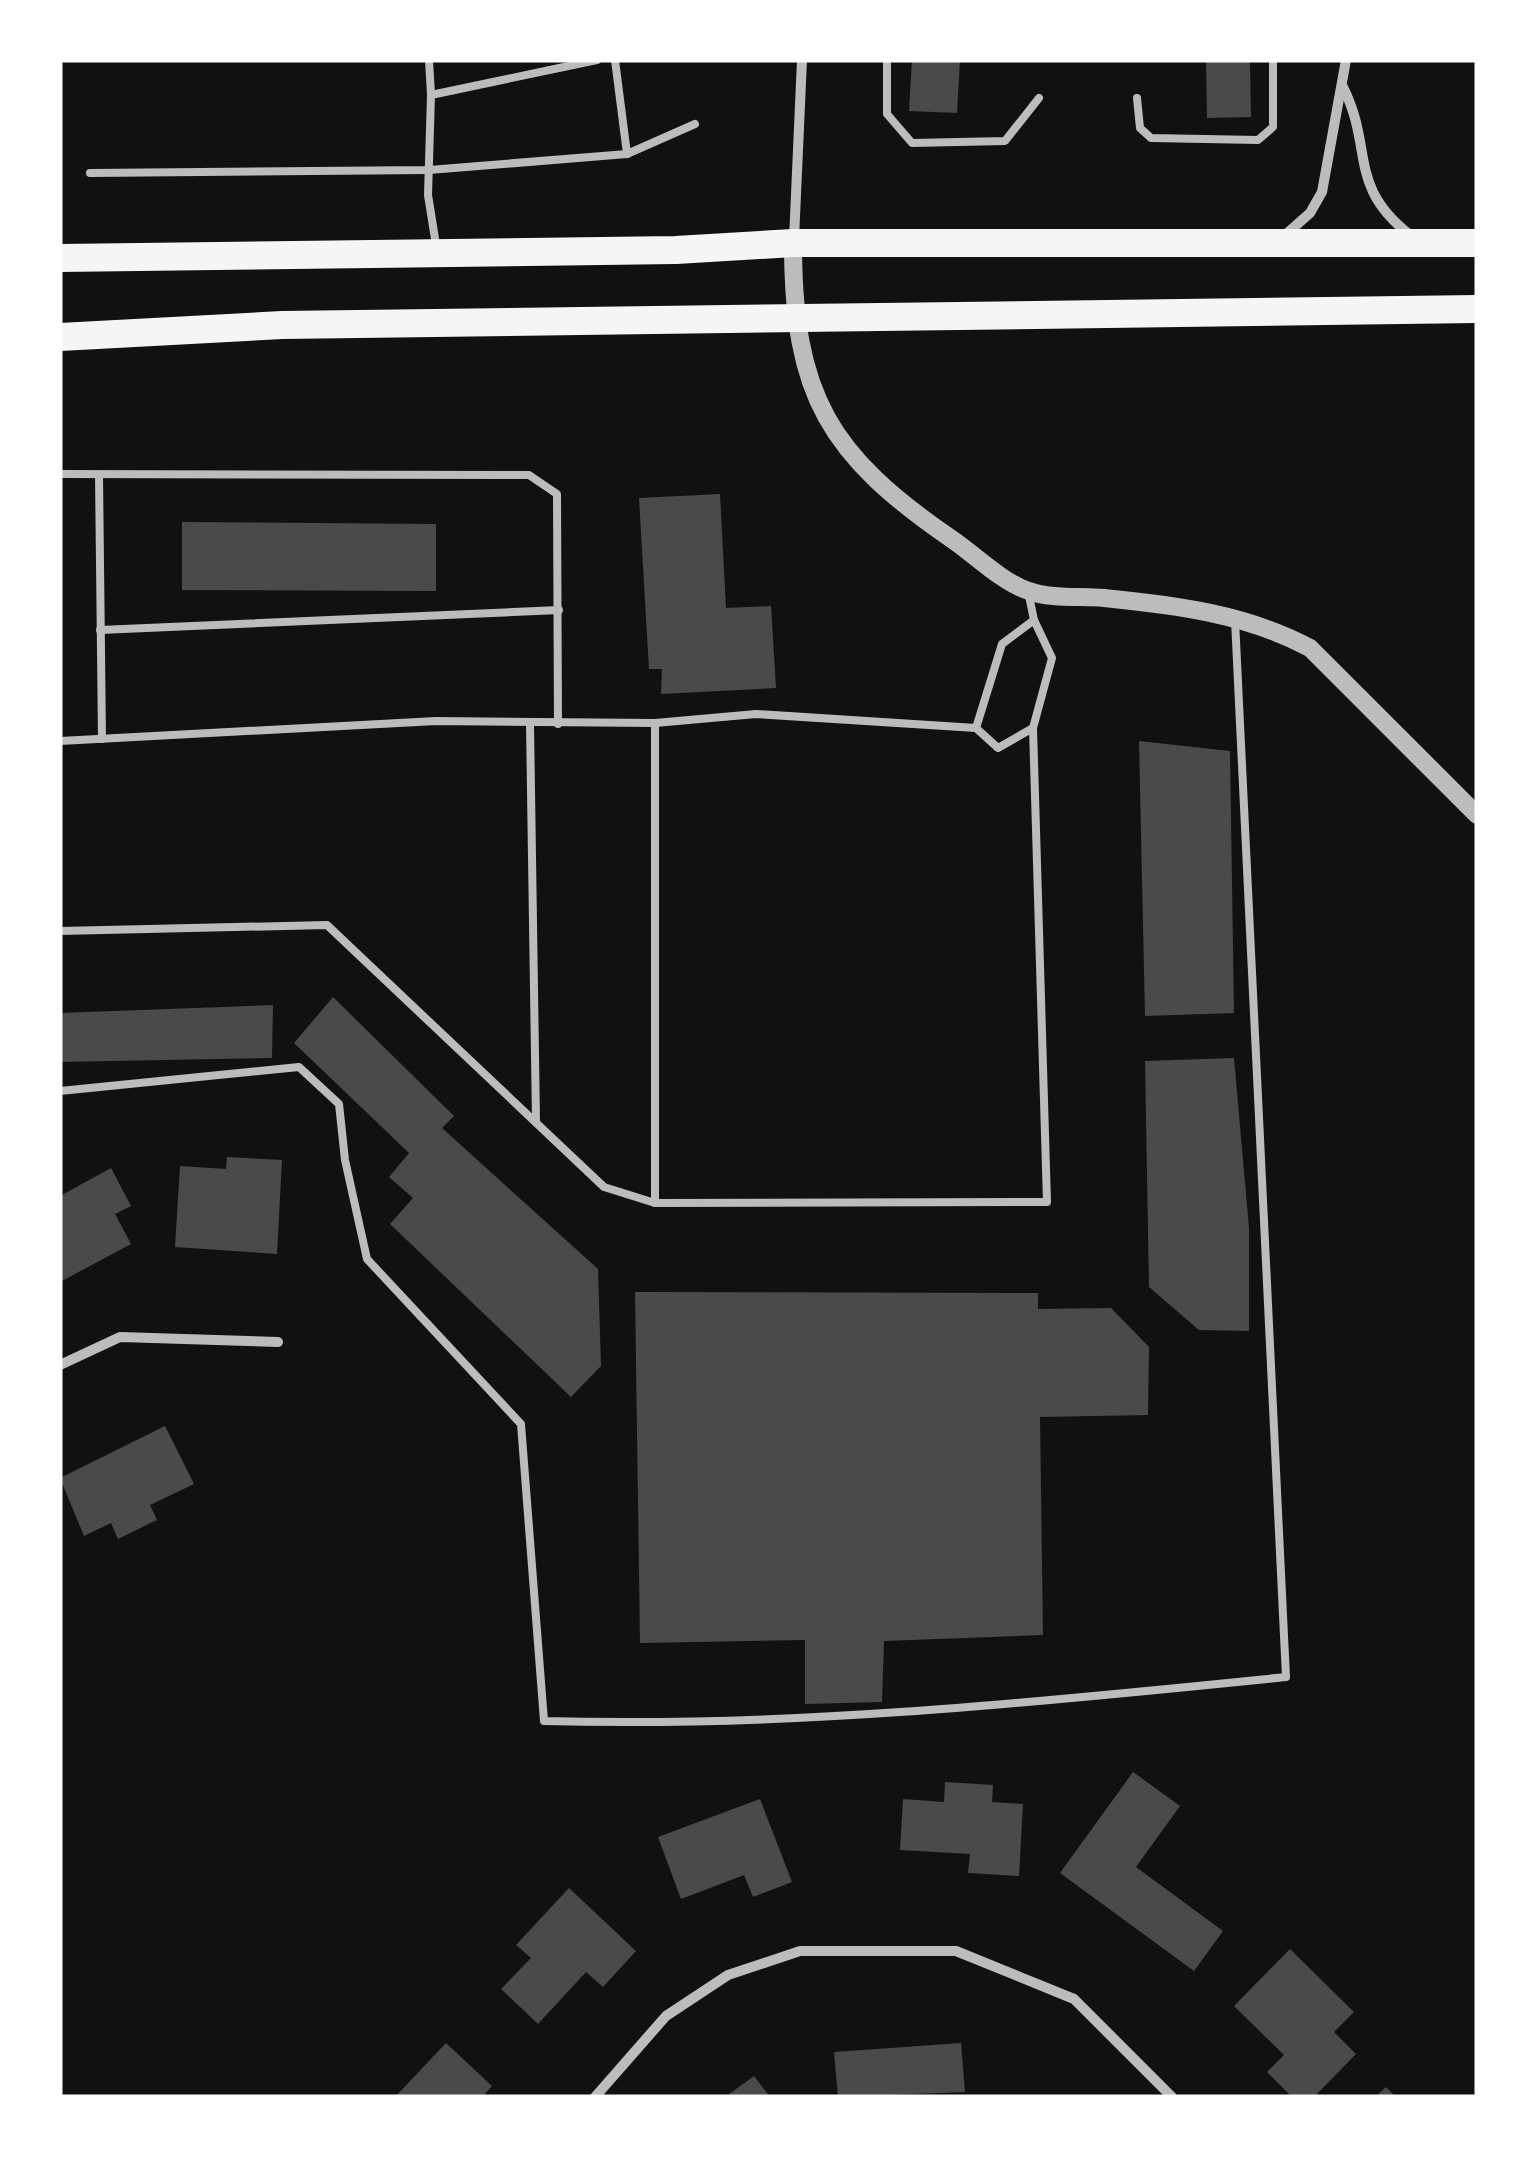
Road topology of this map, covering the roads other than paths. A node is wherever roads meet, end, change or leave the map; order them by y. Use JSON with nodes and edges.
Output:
{"nodes":[{"id":1,"x":429,"y":60,"type":"edge"},
{"id":2,"x":597,"y":60,"type":"edge"},
{"id":3,"x":616,"y":60,"type":"edge"},
{"id":4,"x":802,"y":60,"type":"edge"},
{"id":5,"x":888,"y":60,"type":"edge"},
{"id":6,"x":1273,"y":60,"type":"edge"},
{"id":7,"x":1346,"y":60,"type":"edge"},
{"id":8,"x":1344,"y":87,"type":"junction"},
{"id":9,"x":431,"y":95,"type":"junction"},
{"id":10,"x":1039,"y":98,"type":"dead end"},
{"id":11,"x":1137,"y":98,"type":"dead end"},
{"id":12,"x":695,"y":124,"type":"dead end"},
{"id":13,"x":627,"y":154,"type":"junction"},
{"id":14,"x":428,"y":170,"type":"junction"},
{"id":15,"x":90,"y":173,"type":"dead end"},
{"id":16,"x":1277,"y":242,"type":"junction"},
{"id":17,"x":1420,"y":242,"type":"junction"},
{"id":18,"x":794,"y":243,"type":"junction"},
{"id":19,"x":1477,"y":243,"type":"edge"},
{"id":20,"x":438,"y":254,"type":"junction"},
{"id":21,"x":60,"y":258,"type":"edge"},
{"id":22,"x":1477,"y":309,"type":"edge"},
{"id":23,"x":794,"y":316,"type":"junction"},
{"id":24,"x":60,"y":336,"type":"edge"},
{"id":25,"x":60,"y":474,"type":"edge"},
{"id":26,"x":98,"y":475,"type":"junction"},
{"id":27,"x":1028,"y":591,"type":"junction"},
{"id":28,"x":559,"y":610,"type":"junction"},
{"id":29,"x":1034,"y":620,"type":"junction"},
{"id":30,"x":1235,"y":620,"type":"junction"},
{"id":31,"x":100,"y":630,"type":"junction"},
{"id":32,"x":655,"y":723,"type":"junction"},
{"id":33,"x":530,"y":724,"type":"junction"},
{"id":34,"x":558,"y":724,"type":"junction"},
{"id":35,"x":976,"y":728,"type":"junction"},
{"id":36,"x":1034,"y":728,"type":"junction"},
{"id":37,"x":102,"y":738,"type":"junction"},
{"id":38,"x":60,"y":741,"type":"edge"},
{"id":39,"x":1477,"y":815,"type":"edge"},
{"id":40,"x":60,"y":931,"type":"edge"},
{"id":41,"x":60,"y":1091,"type":"edge"},
{"id":42,"x":536,"y":1122,"type":"junction"},
{"id":43,"x":655,"y":1203,"type":"junction"},
{"id":44,"x":278,"y":1342,"type":"dead end"},
{"id":45,"x":60,"y":1365,"type":"edge"},
{"id":46,"x":596,"y":2097,"type":"edge"},
{"id":47,"x":1172,"y":2097,"type":"edge"}],
"edges":[{"from":1,"to":9,"type":"lane"},
{"from":2,"to":9,"type":"lane"},
{"from":3,"to":13,"type":"lane"},
{"from":4,"to":18,"type":"street"},
{"from":5,"to":10,"type":"lane"},
{"from":6,"to":11,"type":"lane"},
{"from":7,"to":8,"type":"street"},
{"from":8,"to":16,"type":"street"},
{"from":8,"to":17,"type":"street"},
{"from":9,"to":14,"type":"lane"},
{"from":12,"to":13,"type":"lane"},
{"from":13,"to":14,"type":"lane"},
{"from":14,"to":15,"type":"lane"},
{"from":14,"to":20,"type":"lane"},
{"from":16,"to":17,"type":"highway"},
{"from":16,"to":18,"type":"highway"},
{"from":17,"to":19,"type":"highway"},
{"from":18,"to":20,"type":"highway"},
{"from":18,"to":23,"type":"street"},
{"from":20,"to":21,"type":"highway"},
{"from":22,"to":23,"type":"highway"},
{"from":23,"to":24,"type":"highway"},
{"from":23,"to":27,"type":"street"},
{"from":25,"to":26,"type":"lane"},
{"from":26,"to":28,"type":"lane"},
{"from":26,"to":31,"type":"lane"},
{"from":27,"to":29,"type":"lane"},
{"from":27,"to":30,"type":"street"},
{"from":28,"to":31,"type":"lane"},
{"from":28,"to":34,"type":"lane"},
{"from":29,"to":35,"type":"lane"},
{"from":29,"to":36,"type":"lane"},
{"from":30,"to":39,"type":"street"},
{"from":30,"to":41,"type":"lane"},
{"from":31,"to":37,"type":"lane"},
{"from":32,"to":34,"type":"lane"},
{"from":32,"to":35,"type":"lane"},
{"from":32,"to":43,"type":"lane"},
{"from":33,"to":34,"type":"lane"},
{"from":33,"to":37,"type":"lane"},
{"from":33,"to":42,"type":"lane"},
{"from":35,"to":36,"type":"lane"},
{"from":36,"to":43,"type":"lane"},
{"from":37,"to":38,"type":"lane"},
{"from":40,"to":42,"type":"lane"},
{"from":42,"to":43,"type":"lane"},
{"from":44,"to":45,"type":"street"},
{"from":46,"to":47,"type":"street"}]}
